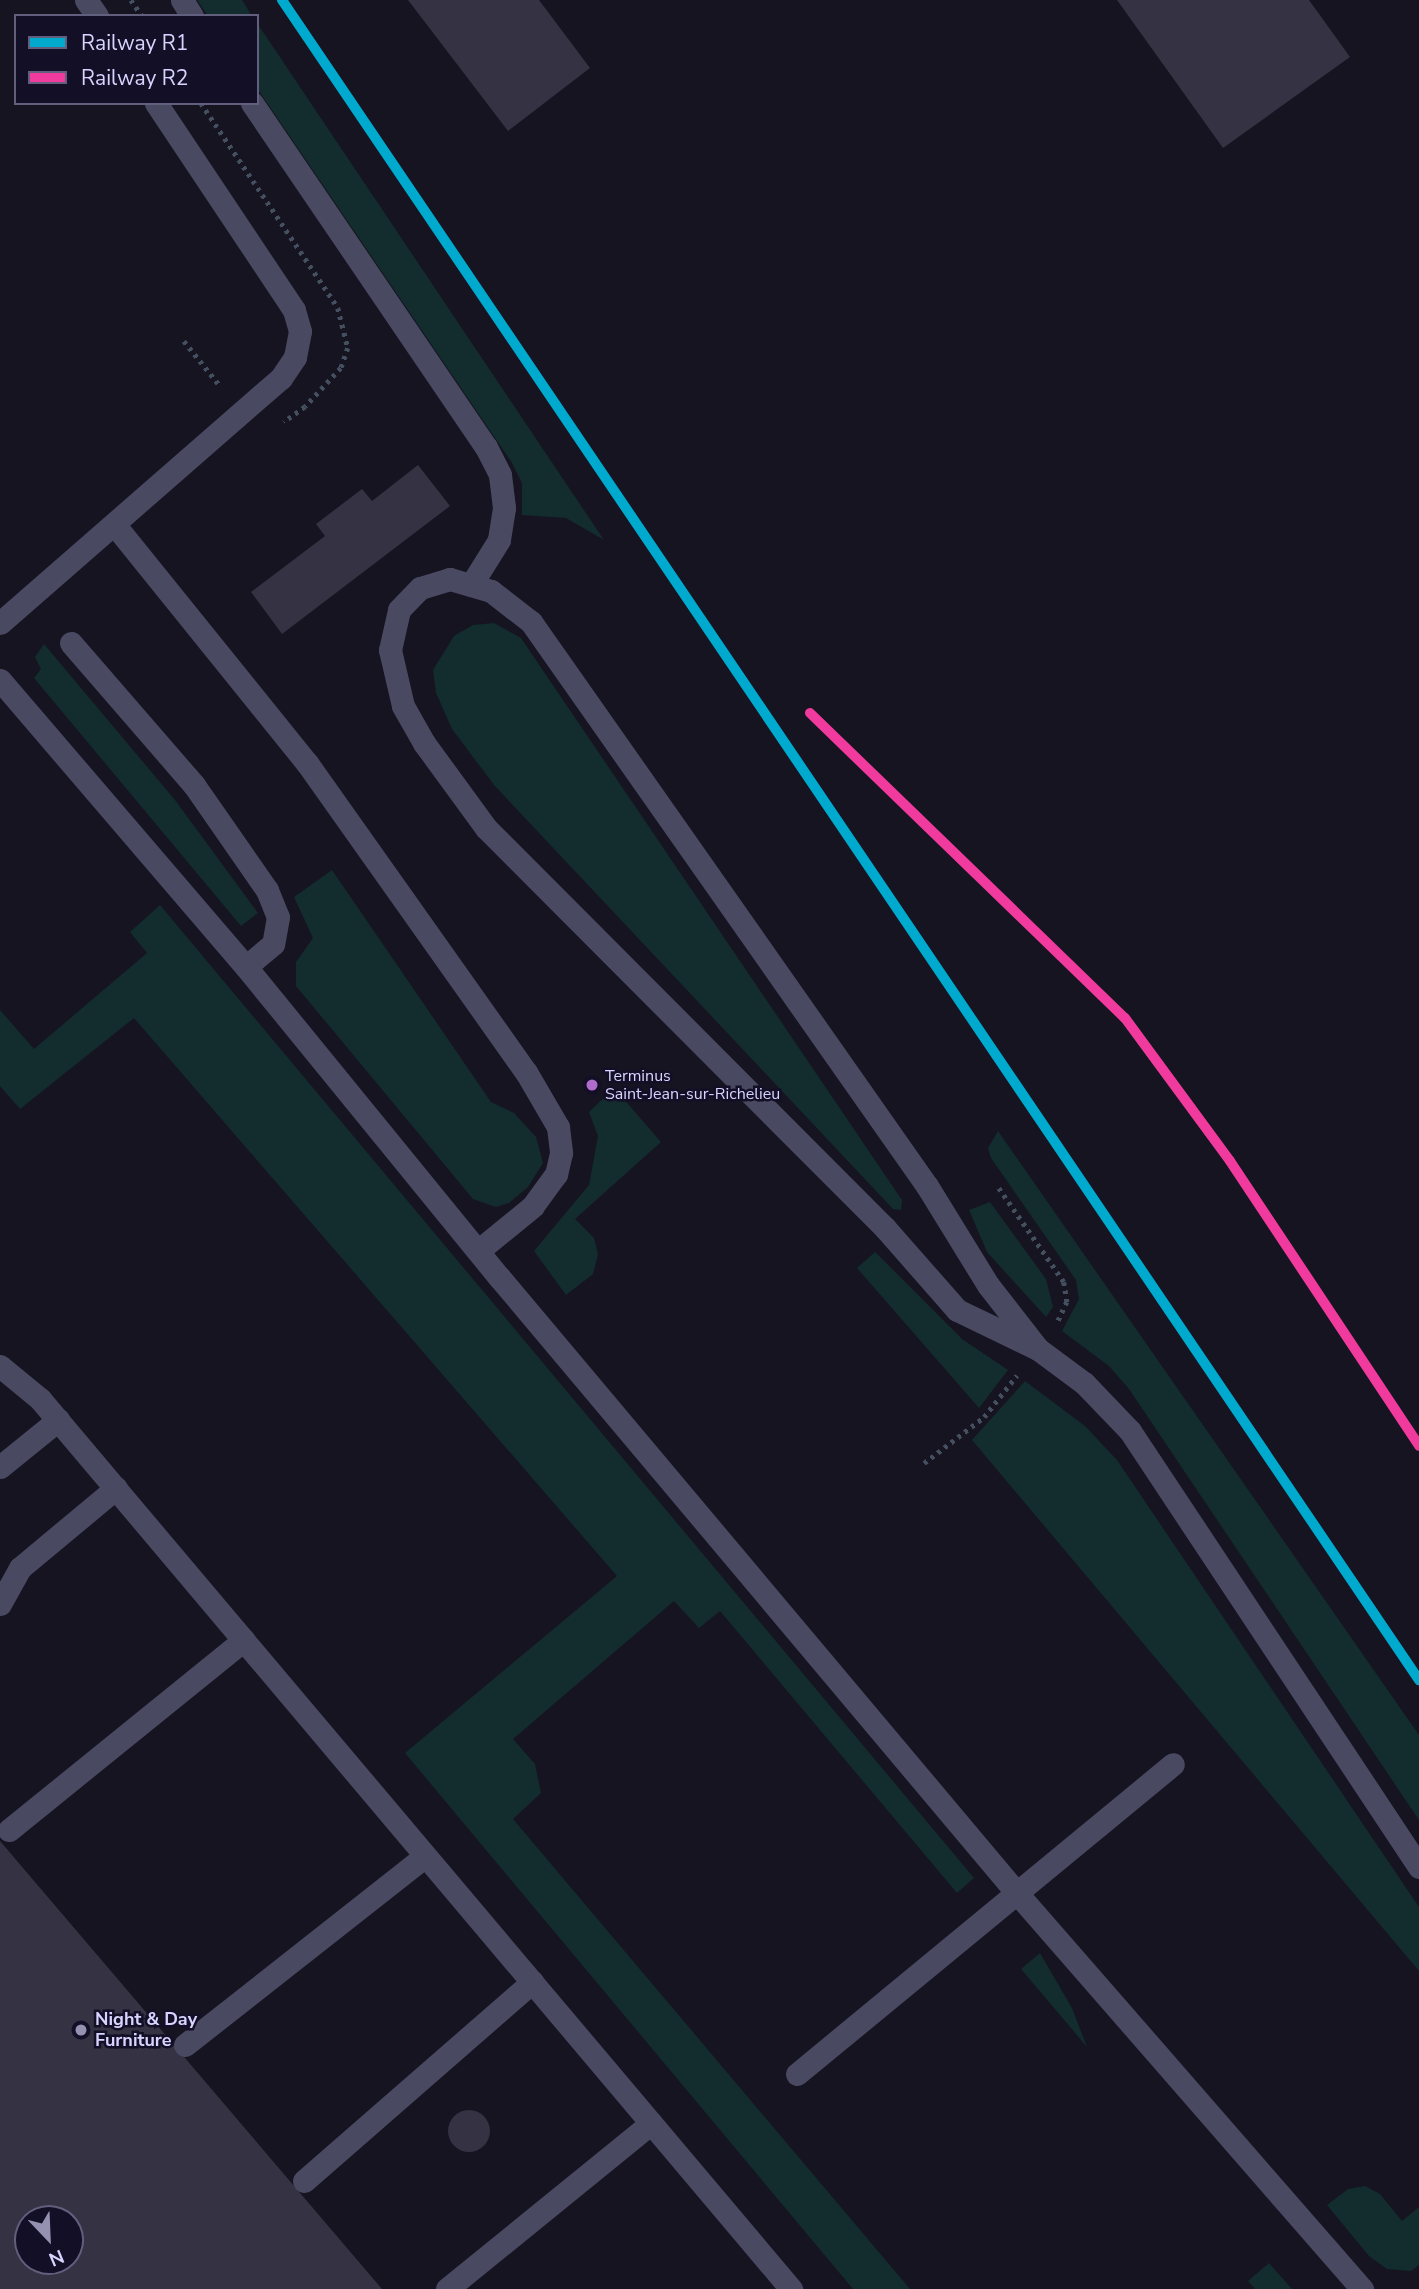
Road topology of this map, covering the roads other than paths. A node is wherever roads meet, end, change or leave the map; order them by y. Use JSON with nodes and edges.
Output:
{"nodes":[{"id":1,"x":157,"y":105,"type":"edge"},
{"id":2,"x":253,"y":105,"type":"edge"},
{"id":3,"x":114,"y":524,"type":"junction"},
{"id":4,"x":471,"y":585,"type":"junction"},
{"id":5,"x":0,"y":623,"type":"edge"},
{"id":6,"x":71,"y":643,"type":"dead end"},
{"id":7,"x":0,"y":680,"type":"edge"},
{"id":8,"x":246,"y":967,"type":"junction"},
{"id":9,"x":479,"y":1251,"type":"junction"},
{"id":10,"x":1038,"y":1349,"type":"junction"},
{"id":11,"x":0,"y":1366,"type":"edge"},
{"id":12,"x":58,"y":1420,"type":"junction"},
{"id":13,"x":0,"y":1467,"type":"edge"},
{"id":14,"x":116,"y":1488,"type":"junction"},
{"id":15,"x":10,"y":1573,"type":"edge"},
{"id":16,"x":0,"y":1604,"type":"edge"},
{"id":17,"x":244,"y":1640,"type":"junction"},
{"id":18,"x":1173,"y":1764,"type":"dead end"},
{"id":19,"x":9,"y":1830,"type":"dead end"},
{"id":20,"x":425,"y":1856,"type":"junction"},
{"id":21,"x":1419,"y":1867,"type":"edge"},
{"id":22,"x":1016,"y":1892,"type":"junction"},
{"id":23,"x":532,"y":1982,"type":"junction"},
{"id":24,"x":185,"y":2045,"type":"dead end"},
{"id":25,"x":797,"y":2074,"type":"dead end"},
{"id":26,"x":651,"y":2123,"type":"junction"},
{"id":27,"x":304,"y":2181,"type":"dead end"},
{"id":28,"x":447,"y":2289,"type":"edge"},
{"id":29,"x":791,"y":2289,"type":"edge"},
{"id":30,"x":1362,"y":2289,"type":"edge"}],
"edges":[{"from":1,"to":3,"type":"lane"},
{"from":2,"to":4,"type":"lane"},
{"from":3,"to":5,"type":"lane"},
{"from":3,"to":9,"type":"lane"},
{"from":4,"to":10,"type":"lane"},
{"from":4,"to":10,"type":"lane"},
{"from":6,"to":8,"type":"lane"},
{"from":7,"to":8,"type":"lane"},
{"from":8,"to":9,"type":"lane"},
{"from":9,"to":22,"type":"lane"},
{"from":10,"to":21,"type":"lane"},
{"from":11,"to":12,"type":"lane"},
{"from":12,"to":13,"type":"lane"},
{"from":12,"to":14,"type":"lane"},
{"from":14,"to":15,"type":"lane"},
{"from":14,"to":17,"type":"lane"},
{"from":15,"to":16,"type":"lane"},
{"from":17,"to":19,"type":"lane"},
{"from":17,"to":20,"type":"lane"},
{"from":18,"to":22,"type":"lane"},
{"from":20,"to":23,"type":"lane"},
{"from":20,"to":24,"type":"lane"},
{"from":22,"to":25,"type":"lane"},
{"from":22,"to":30,"type":"lane"},
{"from":23,"to":26,"type":"lane"},
{"from":23,"to":27,"type":"lane"},
{"from":26,"to":28,"type":"lane"},
{"from":26,"to":29,"type":"lane"}]}
